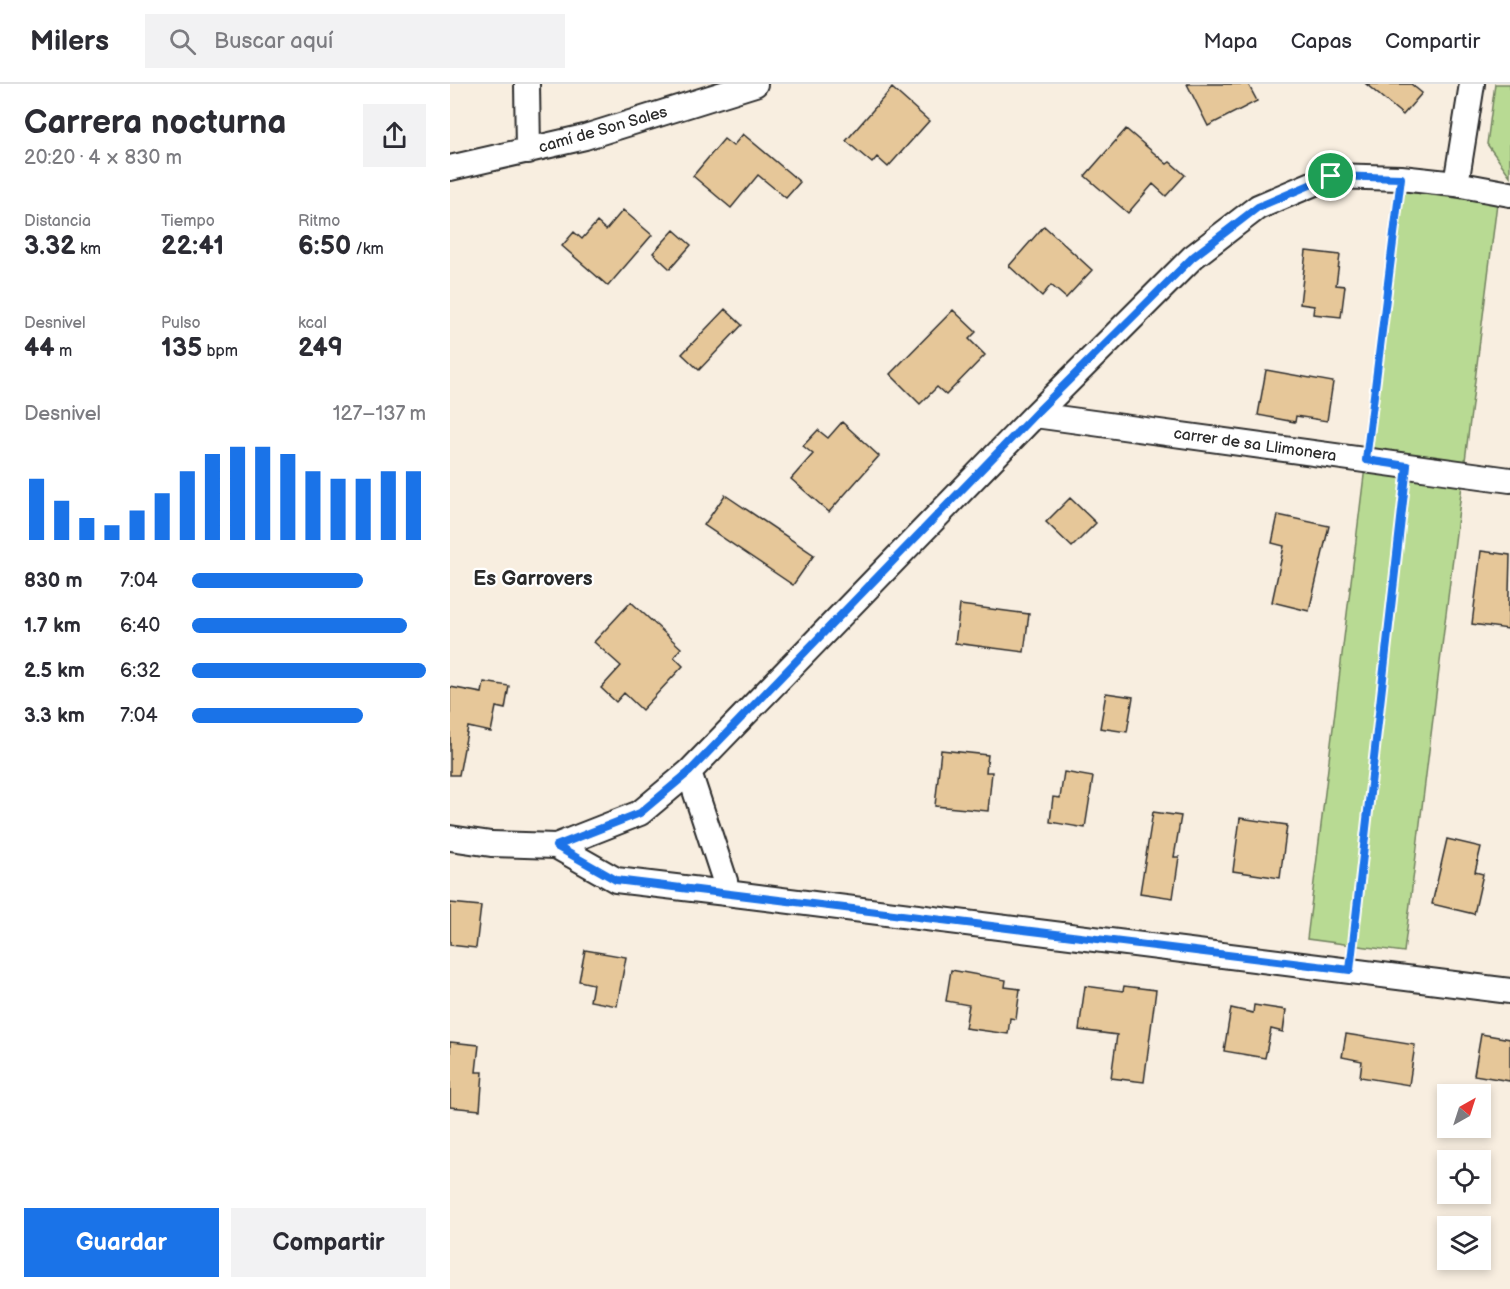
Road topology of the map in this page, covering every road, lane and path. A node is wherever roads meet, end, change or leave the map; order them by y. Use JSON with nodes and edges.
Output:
{"nodes":[{"id":1,"x":527,"y":84,"type":"edge"},
{"id":2,"x":755,"y":84,"type":"edge"},
{"id":3,"x":1472,"y":84,"type":"edge"},
{"id":4,"x":528,"y":151,"type":"junction"},
{"id":5,"x":450,"y":168,"type":"edge"},
{"id":6,"x":1401,"y":178,"type":"junction"},
{"id":7,"x":1456,"y":184,"type":"junction"},
{"id":8,"x":1510,"y":194,"type":"edge"},
{"id":9,"x":1035,"y":414,"type":"junction"},
{"id":10,"x":1366,"y":460,"type":"junction"},
{"id":11,"x":1407,"y":466,"type":"junction"},
{"id":12,"x":1510,"y":480,"type":"edge"},
{"id":13,"x":689,"y":772,"type":"junction"},
{"id":14,"x":450,"y":838,"type":"edge"},
{"id":15,"x":556,"y":846,"type":"junction"},
{"id":16,"x":726,"y":893,"type":"junction"},
{"id":17,"x":1350,"y":970,"type":"junction"},
{"id":18,"x":1510,"y":991,"type":"edge"}],
"edges":[{"from":1,"to":4,"type":"street"},
{"from":2,"to":4,"type":"street","name":"camí de Son Sales"},
{"from":3,"to":7,"type":"street"},
{"from":4,"to":5,"type":"street","name":"camí de Son Sales"},
{"from":6,"to":7,"type":"street"},
{"from":6,"to":9,"type":"street"},
{"from":6,"to":10,"type":"path"},
{"from":7,"to":8,"type":"street"},
{"from":9,"to":10,"type":"street","name":"carrer de sa Llimonera"},
{"from":9,"to":13,"type":"street"},
{"from":10,"to":11,"type":"street","name":"carrer de sa Llimonera"},
{"from":11,"to":12,"type":"street","name":"carrer de sa Llimonera"},
{"from":11,"to":17,"type":"path"},
{"from":13,"to":15,"type":"street"},
{"from":13,"to":16,"type":"street"},
{"from":14,"to":15,"type":"street"},
{"from":15,"to":16,"type":"street"},
{"from":16,"to":17,"type":"street"},
{"from":17,"to":18,"type":"street"}]}
